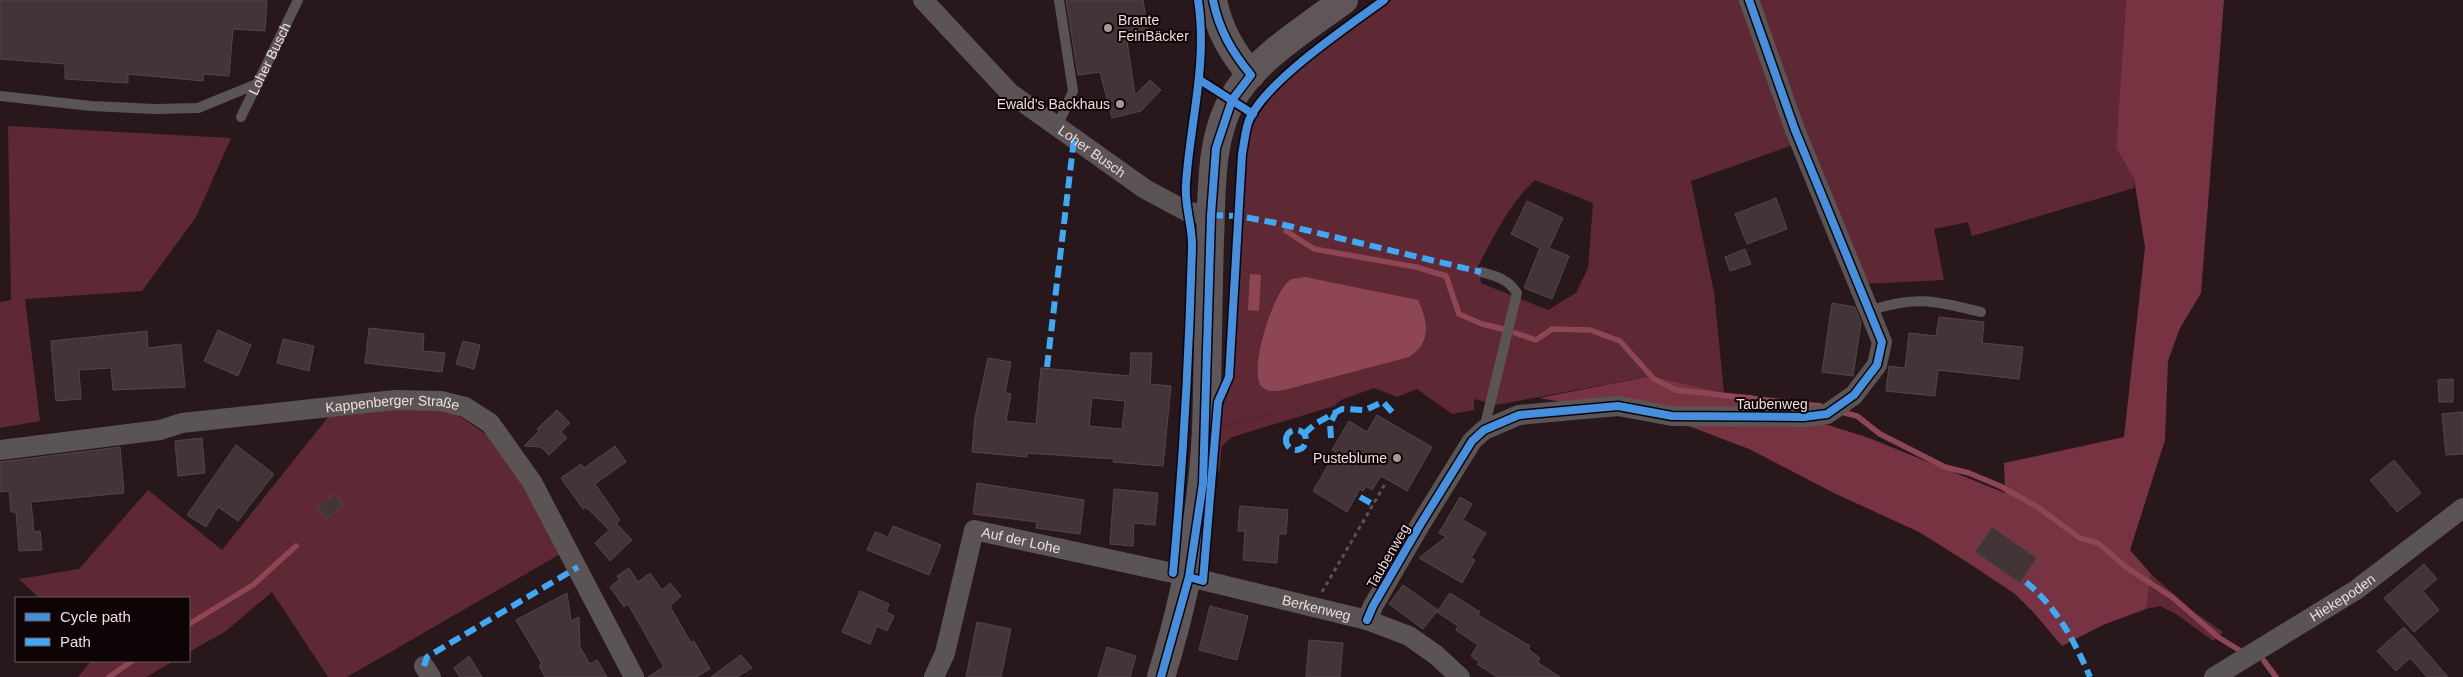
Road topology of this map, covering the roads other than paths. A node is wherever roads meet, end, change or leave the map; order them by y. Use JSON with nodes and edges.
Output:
{"nodes":[{"id":1,"x":298,"y":0,"type":"edge"},
{"id":2,"x":922,"y":0,"type":"edge"},
{"id":3,"x":1059,"y":0,"type":"edge"},
{"id":4,"x":1213,"y":0,"type":"edge"},
{"id":5,"x":1344,"y":0,"type":"edge"},
{"id":6,"x":1749,"y":0,"type":"edge"},
{"id":7,"x":1251,"y":74,"type":"junction"},
{"id":8,"x":257,"y":84,"type":"junction"},
{"id":9,"x":0,"y":96,"type":"edge"},
{"id":10,"x":241,"y":117,"type":"dead end"},
{"id":11,"x":1057,"y":127,"type":"junction"},
{"id":12,"x":1211,"y":215,"type":"junction"},
{"id":13,"x":1481,"y":272,"type":"dead end"},
{"id":14,"x":1869,"y":311,"type":"junction"},
{"id":15,"x":1981,"y":312,"type":"dead end"},
{"id":16,"x":1484,"y":430,"type":"junction"},
{"id":17,"x":0,"y":450,"type":"edge"},
{"id":18,"x":2463,"y":508,"type":"edge"},
{"id":19,"x":1189,"y":577,"type":"junction"},
{"id":20,"x":1367,"y":620,"type":"junction"},
{"id":21,"x":634,"y":677,"type":"edge"},
{"id":22,"x":934,"y":677,"type":"edge"},
{"id":23,"x":1161,"y":677,"type":"edge"},
{"id":24,"x":1460,"y":677,"type":"edge"},
{"id":25,"x":2214,"y":677,"type":"edge"}],
"edges":[{"from":1,"to":8,"type":"lane","name":"Loher Busch"},
{"from":2,"to":11,"type":"street","name":"Loher Busch"},
{"from":3,"to":11,"type":"lane"},
{"from":4,"to":7,"type":"main road"},
{"from":5,"to":7,"type":"main road"},
{"from":6,"to":14,"type":"street","name":"Taubenweg"},
{"from":7,"to":12,"type":"main road"},
{"from":8,"to":9,"type":"lane"},
{"from":8,"to":10,"type":"lane","name":"Loher Busch"},
{"from":11,"to":12,"type":"street","name":"Loher Busch"},
{"from":12,"to":19,"type":"main road"},
{"from":13,"to":16,"type":"lane"},
{"from":14,"to":15,"type":"lane"},
{"from":14,"to":16,"type":"street","name":"Taubenweg"},
{"from":16,"to":20,"type":"street","name":"Taubenweg"},
{"from":17,"to":21,"type":"street","name":"Kappenberger Straße"},
{"from":18,"to":25,"type":"street","name":"Hiekepoden"},
{"from":19,"to":20,"type":"street","name":"Berkenweg"},
{"from":19,"to":22,"type":"street","name":"Auf der Lohe"},
{"from":19,"to":23,"type":"main road"},
{"from":20,"to":24,"type":"street","name":"Berkenweg"}]}
